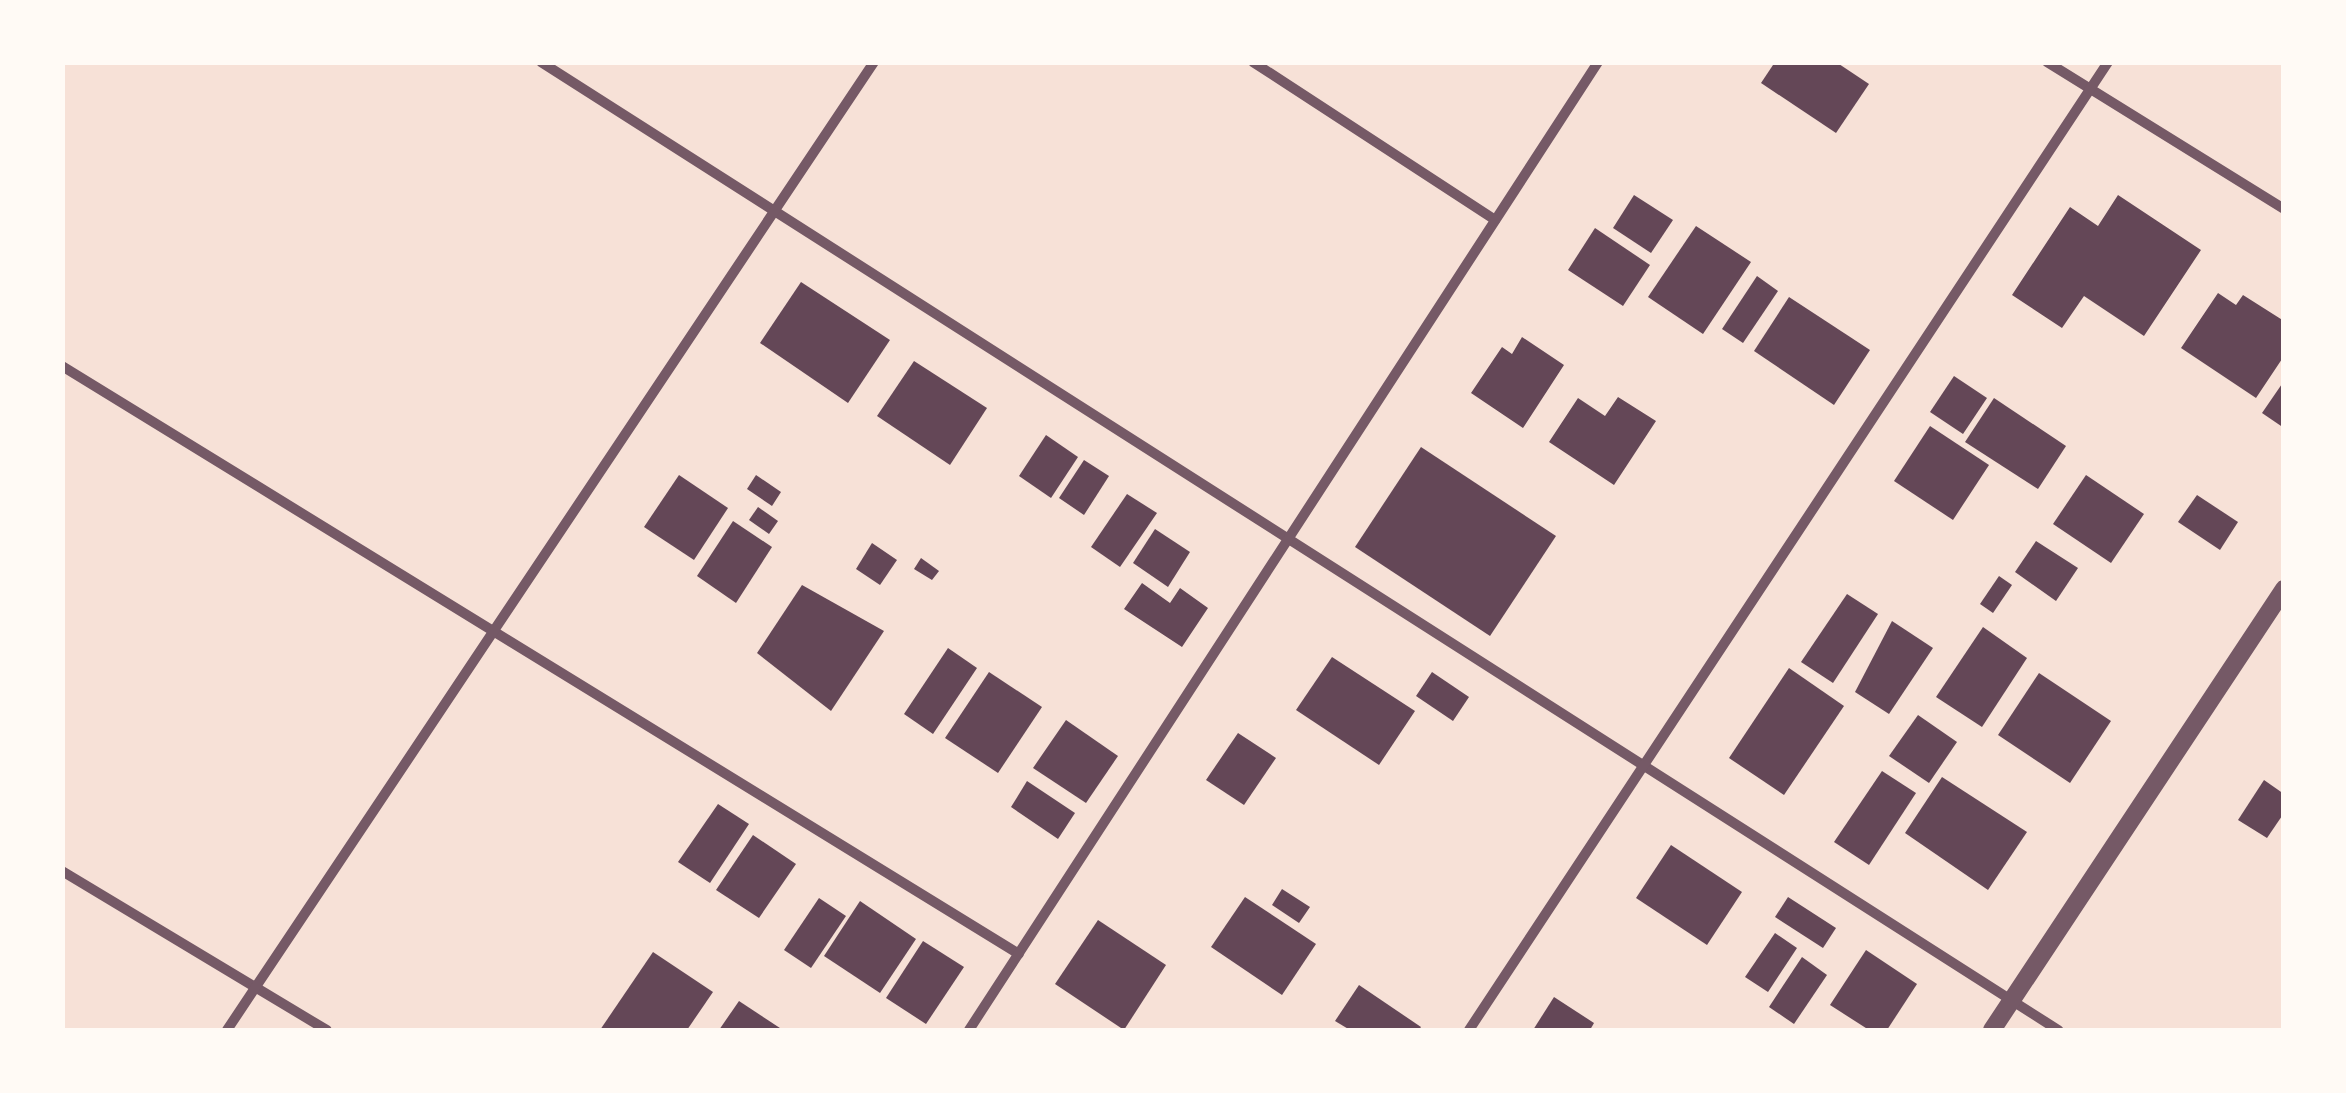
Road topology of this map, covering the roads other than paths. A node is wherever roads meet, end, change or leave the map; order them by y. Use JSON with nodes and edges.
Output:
{"nodes":[{"id":1,"x":540,"y":62,"type":"edge"},
{"id":2,"x":874,"y":62,"type":"edge"},
{"id":3,"x":1253,"y":62,"type":"edge"},
{"id":4,"x":1598,"y":62,"type":"edge"},
{"id":5,"x":2046,"y":62,"type":"edge"},
{"id":6,"x":2108,"y":62,"type":"edge"},
{"id":7,"x":2090,"y":90,"type":"junction"},
{"id":8,"x":2284,"y":209,"type":"edge"},
{"id":9,"x":774,"y":212,"type":"junction"},
{"id":10,"x":1495,"y":220,"type":"junction"},
{"id":11,"x":62,"y":366,"type":"edge"},
{"id":12,"x":1288,"y":540,"type":"junction"},
{"id":13,"x":2284,"y":589,"type":"edge"},
{"id":14,"x":495,"y":630,"type":"junction"},
{"id":15,"x":1643,"y":766,"type":"junction"},
{"id":16,"x":62,"y":871,"type":"edge"},
{"id":17,"x":1019,"y":954,"type":"junction"},
{"id":18,"x":256,"y":988,"type":"junction"},
{"id":19,"x":2012,"y":1002,"type":"junction"},
{"id":20,"x":227,"y":1030,"type":"edge"},
{"id":21,"x":327,"y":1030,"type":"edge"},
{"id":22,"x":969,"y":1030,"type":"edge"},
{"id":23,"x":1469,"y":1030,"type":"edge"},
{"id":24,"x":1992,"y":1030,"type":"edge"},
{"id":25,"x":2058,"y":1030,"type":"edge"}],
"edges":[{"from":1,"to":9,"type":"street"},
{"from":2,"to":9,"type":"street"},
{"from":3,"to":10,"type":"street"},
{"from":4,"to":10,"type":"street"},
{"from":5,"to":7,"type":"street"},
{"from":6,"to":7,"type":"street"},
{"from":7,"to":8,"type":"street"},
{"from":7,"to":15,"type":"street"},
{"from":9,"to":12,"type":"street"},
{"from":9,"to":14,"type":"street"},
{"from":10,"to":12,"type":"street"},
{"from":11,"to":14,"type":"street"},
{"from":12,"to":15,"type":"street"},
{"from":12,"to":17,"type":"street"},
{"from":13,"to":19,"type":"street"},
{"from":14,"to":17,"type":"street"},
{"from":14,"to":18,"type":"street"},
{"from":15,"to":19,"type":"street"},
{"from":15,"to":23,"type":"street"},
{"from":16,"to":18,"type":"street"},
{"from":17,"to":22,"type":"street"},
{"from":18,"to":20,"type":"street"},
{"from":18,"to":21,"type":"street"},
{"from":19,"to":24,"type":"street"},
{"from":19,"to":25,"type":"street"}]}
